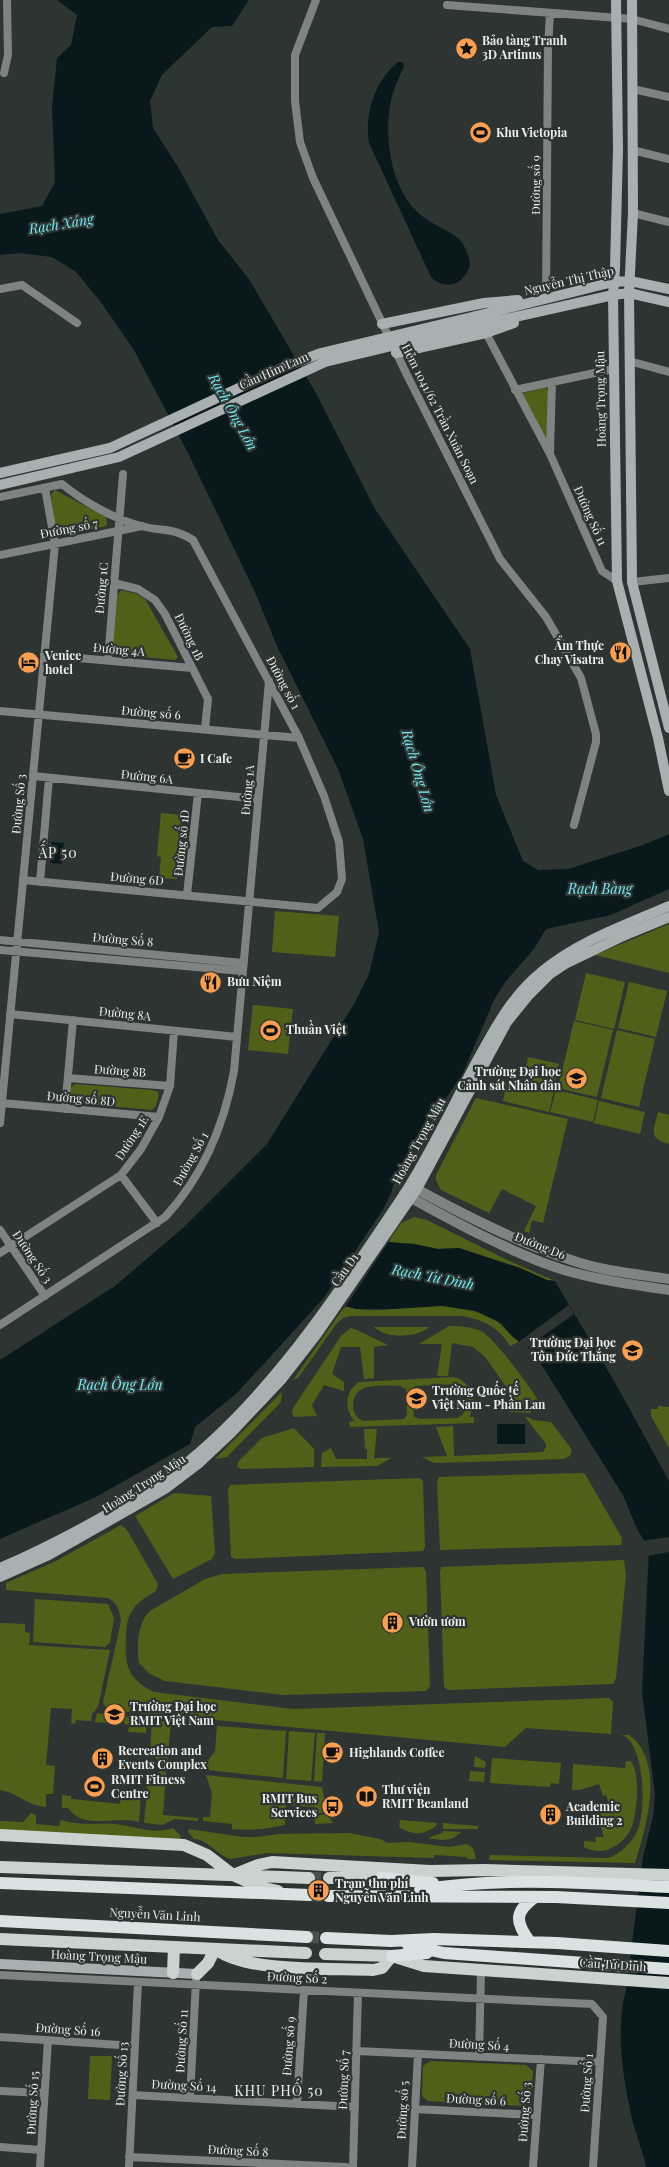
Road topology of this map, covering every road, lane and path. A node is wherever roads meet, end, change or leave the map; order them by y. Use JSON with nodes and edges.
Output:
{"nodes":[{"id":1,"x":7,"y":0,"type":"edge"},
{"id":2,"x":316,"y":0,"type":"edge"},
{"id":3,"x":616,"y":0,"type":"edge"},
{"id":4,"x":632,"y":0,"type":"edge"},
{"id":5,"x":447,"y":5,"type":"dead end"},
{"id":6,"x":550,"y":13,"type":"junction"},
{"id":7,"x":616,"y":18,"type":"junction"},
{"id":8,"x":632,"y":19,"type":"junction"},
{"id":9,"x":669,"y":29,"type":"edge"},
{"id":10,"x":4,"y":74,"type":"dead end"},
{"id":11,"x":633,"y":89,"type":"junction"},
{"id":12,"x":669,"y":97,"type":"edge"},
{"id":13,"x":618,"y":149,"type":"junction"},
{"id":14,"x":632,"y":150,"type":"junction"},
{"id":15,"x":669,"y":159,"type":"edge"},
{"id":16,"x":633,"y":213,"type":"junction"},
{"id":17,"x":669,"y":222,"type":"edge"},
{"id":18,"x":630,"y":281,"type":"junction"},
{"id":19,"x":613,"y":282,"type":"junction"},
{"id":20,"x":0,"y":289,"type":"edge"},
{"id":21,"x":669,"y":289,"type":"edge"},
{"id":22,"x":629,"y":293,"type":"junction"},
{"id":23,"x":613,"y":295,"type":"junction"},
{"id":24,"x":546,"y":298,"type":"junction"},
{"id":25,"x":669,"y":302,"type":"edge"},
{"id":26,"x":77,"y":324,"type":"dead end"},
{"id":27,"x":382,"y":324,"type":"junction"},
{"id":28,"x":481,"y":325,"type":"junction"},
{"id":29,"x":395,"y":350,"type":"junction"},
{"id":30,"x":629,"y":360,"type":"junction"},
{"id":31,"x":613,"y":369,"type":"junction"},
{"id":32,"x":669,"y":372,"type":"edge"},
{"id":33,"x":552,"y":382,"type":"junction"},
{"id":34,"x":515,"y":390,"type":"junction"},
{"id":35,"x":614,"y":437,"type":"junction"},
{"id":36,"x":630,"y":438,"type":"junction"},
{"id":37,"x":550,"y":454,"type":"junction"},
{"id":38,"x":0,"y":473,"type":"edge"},
{"id":39,"x":123,"y":474,"type":"dead end"},
{"id":40,"x":0,"y":484,"type":"edge"},
{"id":41,"x":45,"y":488,"type":"junction"},
{"id":42,"x":0,"y":497,"type":"edge"},
{"id":43,"x":119,"y":518,"type":"junction"},
{"id":44,"x":142,"y":526,"type":"junction"},
{"id":45,"x":118,"y":531,"type":"junction"},
{"id":46,"x":55,"y":544,"type":"junction"},
{"id":47,"x":0,"y":555,"type":"edge"},
{"id":48,"x":669,"y":578,"type":"edge"},
{"id":49,"x":617,"y":581,"type":"junction"},
{"id":50,"x":632,"y":582,"type":"junction"},
{"id":51,"x":114,"y":583,"type":"junction"},
{"id":52,"x":44,"y":655,"type":"junction"},
{"id":53,"x":108,"y":660,"type":"junction"},
{"id":54,"x":192,"y":668,"type":"junction"},
{"id":55,"x":269,"y":680,"type":"junction"},
{"id":56,"x":0,"y":711,"type":"edge"},
{"id":57,"x":39,"y":714,"type":"junction"},
{"id":58,"x":669,"y":728,"type":"edge"},
{"id":59,"x":205,"y":729,"type":"junction"},
{"id":60,"x":264,"y":735,"type":"junction"},
{"id":61,"x":299,"y":738,"type":"junction"},
{"id":62,"x":33,"y":776,"type":"junction"},
{"id":63,"x":50,"y":778,"type":"junction"},
{"id":64,"x":669,"y":791,"type":"edge"},
{"id":65,"x":198,"y":793,"type":"junction"},
{"id":66,"x":258,"y":799,"type":"junction"},
{"id":67,"x":574,"y":825,"type":"dead end"},
{"id":68,"x":28,"y":830,"type":"junction"},
{"id":69,"x":45,"y":832,"type":"junction"},
{"id":70,"x":23,"y":880,"type":"junction"},
{"id":71,"x":40,"y":882,"type":"junction"},
{"id":72,"x":187,"y":896,"type":"junction"},
{"id":73,"x":249,"y":901,"type":"junction"},
{"id":74,"x":669,"y":906,"type":"edge"},
{"id":75,"x":669,"y":917,"type":"edge"},
{"id":76,"x":619,"y":933,"type":"junction"},
{"id":77,"x":0,"y":940,"type":"edge"},
{"id":78,"x":17,"y":942,"type":"junction"},
{"id":79,"x":0,"y":950,"type":"edge"},
{"id":80,"x":16,"y":951,"type":"junction"},
{"id":81,"x":243,"y":963,"type":"junction"},
{"id":82,"x":242,"y":971,"type":"junction"},
{"id":83,"x":10,"y":1014,"type":"junction"},
{"id":84,"x":73,"y":1020,"type":"junction"},
{"id":85,"x":174,"y":1031,"type":"junction"},
{"id":86,"x":237,"y":1037,"type":"junction"},
{"id":87,"x":68,"y":1078,"type":"junction"},
{"id":88,"x":170,"y":1086,"type":"junction"},
{"id":89,"x":2,"y":1103,"type":"junction"},
{"id":90,"x":66,"y":1109,"type":"junction"},
{"id":91,"x":158,"y":1117,"type":"junction"},
{"id":92,"x":0,"y":1123,"type":"edge"},
{"id":93,"x":121,"y":1174,"type":"junction"},
{"id":94,"x":410,"y":1191,"type":"junction"},
{"id":95,"x":391,"y":1220,"type":"joint"},
{"id":96,"x":157,"y":1222,"type":"junction"},
{"id":97,"x":0,"y":1230,"type":"edge"},
{"id":98,"x":11,"y":1246,"type":"junction"},
{"id":99,"x":0,"y":1253,"type":"edge"},
{"id":100,"x":602,"y":1268,"type":"junction"},
{"id":101,"x":600,"y":1279,"type":"junction"},
{"id":102,"x":669,"y":1279,"type":"edge"},
{"id":103,"x":669,"y":1290,"type":"edge"},
{"id":104,"x":45,"y":1296,"type":"junction"},
{"id":105,"x":0,"y":1325,"type":"edge"},
{"id":106,"x":314,"y":1331,"type":"joint"},
{"id":107,"x":195,"y":1462,"type":"junction"},
{"id":108,"x":0,"y":1568,"type":"edge"},
{"id":109,"x":0,"y":1577,"type":"edge"},
{"id":110,"x":0,"y":1835,"type":"edge"},
{"id":111,"x":193,"y":1847,"type":"junction"},
{"id":112,"x":2,"y":1867,"type":"edge"},
{"id":113,"x":430,"y":1871,"type":"junction"},
{"id":114,"x":198,"y":1875,"type":"junction"},
{"id":115,"x":233,"y":1875,"type":"junction"},
{"id":116,"x":669,"y":1875,"type":"edge"},
{"id":117,"x":558,"y":1876,"type":"junction"},
{"id":118,"x":309,"y":1878,"type":"tunnel mouth"},
{"id":119,"x":329,"y":1878,"type":"tunnel mouth"},
{"id":120,"x":380,"y":1878,"type":"junction"},
{"id":121,"x":1,"y":1883,"type":"edge"},
{"id":122,"x":450,"y":1884,"type":"junction"},
{"id":123,"x":669,"y":1887,"type":"edge"},
{"id":124,"x":295,"y":1895,"type":"junction"},
{"id":125,"x":384,"y":1895,"type":"junction"},
{"id":126,"x":309,"y":1896,"type":"tunnel mouth"},
{"id":127,"x":328,"y":1896,"type":"tunnel mouth"},
{"id":128,"x":535,"y":1896,"type":"junction"},
{"id":129,"x":669,"y":1903,"type":"edge"},
{"id":130,"x":1,"y":1921,"type":"edge"},
{"id":131,"x":307,"y":1937,"type":"tunnel mouth"},
{"id":132,"x":326,"y":1938,"type":"tunnel mouth"},
{"id":133,"x":1,"y":1940,"type":"edge"},
{"id":134,"x":391,"y":1941,"type":"junction"},
{"id":135,"x":530,"y":1942,"type":"junction"},
{"id":136,"x":174,"y":1947,"type":"junction"},
{"id":137,"x":215,"y":1949,"type":"junction"},
{"id":138,"x":669,"y":1952,"type":"edge"},
{"id":139,"x":306,"y":1953,"type":"tunnel mouth"},
{"id":140,"x":444,"y":1953,"type":"junction"},
{"id":141,"x":325,"y":1954,"type":"tunnel mouth"},
{"id":142,"x":392,"y":1956,"type":"junction"},
{"id":143,"x":0,"y":1964,"type":"edge"},
{"id":144,"x":669,"y":1968,"type":"edge"},
{"id":145,"x":481,"y":1971,"type":"junction"},
{"id":146,"x":173,"y":1973,"type":"junction"},
{"id":147,"x":0,"y":1976,"type":"edge"},
{"id":148,"x":196,"y":1979,"type":"junction"},
{"id":149,"x":138,"y":1982,"type":"junction"},
{"id":150,"x":669,"y":1983,"type":"edge"},
{"id":151,"x":304,"y":1990,"type":"junction"},
{"id":152,"x":358,"y":1993,"type":"junction"},
{"id":153,"x":480,"y":1999,"type":"junction"},
{"id":154,"x":592,"y":2004,"type":"joint"},
{"id":155,"x":0,"y":2037,"type":"edge"},
{"id":156,"x":48,"y":2040,"type":"junction"},
{"id":157,"x":135,"y":2046,"type":"junction"},
{"id":158,"x":356,"y":2051,"type":"junction"},
{"id":159,"x":418,"y":2054,"type":"junction"},
{"id":160,"x":479,"y":2057,"type":"junction"},
{"id":161,"x":541,"y":2059,"type":"junction"},
{"id":162,"x":600,"y":2062,"type":"junction"},
{"id":163,"x":0,"y":2091,"type":"edge"},
{"id":164,"x":44,"y":2093,"type":"junction"},
{"id":165,"x":132,"y":2095,"type":"junction"},
{"id":166,"x":190,"y":2098,"type":"junction"},
{"id":167,"x":296,"y":2104,"type":"junction"},
{"id":168,"x":355,"y":2107,"type":"junction"},
{"id":169,"x":414,"y":2109,"type":"junction"},
{"id":170,"x":536,"y":2115,"type":"junction"},
{"id":171,"x":0,"y":2147,"type":"edge"},
{"id":172,"x":41,"y":2150,"type":"junction"},
{"id":173,"x":130,"y":2157,"type":"junction"},
{"id":174,"x":297,"y":2166,"type":"edge"},
{"id":175,"x":40,"y":2167,"type":"edge"},
{"id":176,"x":129,"y":2167,"type":"edge"},
{"id":177,"x":346,"y":2167,"type":"edge"},
{"id":178,"x":353,"y":2167,"type":"edge"},
{"id":179,"x":412,"y":2167,"type":"edge"},
{"id":180,"x":533,"y":2167,"type":"edge"},
{"id":181,"x":592,"y":2167,"type":"edge"}],
"edges":[{"from":1,"to":10,"type":"street"},
{"from":2,"to":27,"type":"street","name":"Hẻm 1041/62 Trần Xuân Soạn"},
{"from":3,"to":7,"type":"main road","name":"Hoàng Trọng Mậu"},
{"from":4,"to":8,"type":"main road"},
{"from":5,"to":6,"type":"street"},
{"from":6,"to":7,"type":"street"},
{"from":6,"to":24,"type":"street","name":"Đường số 9"},
{"from":7,"to":8,"type":"street"},
{"from":7,"to":13,"type":"main road","name":"Hoàng Trọng Mậu"},
{"from":8,"to":9,"type":"street"},
{"from":8,"to":11,"type":"main road"},
{"from":11,"to":12,"type":"street"},
{"from":11,"to":14,"type":"main road"},
{"from":13,"to":14,"type":"main road"},
{"from":13,"to":19,"type":"main road","name":"Hoàng Trọng Mậu"},
{"from":14,"to":15,"type":"street"},
{"from":14,"to":16,"type":"main road"},
{"from":16,"to":17,"type":"street"},
{"from":16,"to":18,"type":"main road"},
{"from":18,"to":19,"type":"main road","name":"Nguyễn Thị Thập"},
{"from":18,"to":21,"type":"main road","name":"Nguyễn Thị Thập"},
{"from":18,"to":22,"type":"main road"},
{"from":19,"to":23,"type":"main road","name":"Hoàng Trọng Mậu"},
{"from":19,"to":24,"type":"main road","name":"Nguyễn Thị Thập"},
{"from":20,"to":26,"type":"street"},
{"from":22,"to":23,"type":"main road","name":"Nguyễn Thị Thập"},
{"from":22,"to":25,"type":"main road","name":"Nguyễn Thị Thập"},
{"from":22,"to":30,"type":"main road"},
{"from":23,"to":28,"type":"main road","name":"Nguyễn Thị Thập"},
{"from":23,"to":31,"type":"main road","name":"Hoàng Trọng Mậu"},
{"from":24,"to":27,"type":"main road"},
{"from":24,"to":28,"type":"main road","name":"Nguyễn Thị Thập"},
{"from":27,"to":29,"type":"street","name":"Hẻm 1041/62 Trần Xuân Soạn"},
{"from":28,"to":29,"type":"main road","name":"Cầu Him Lam","bridge":true},
{"from":28,"to":34,"type":"street","name":"Đường Số 11"},
{"from":28,"to":38,"type":"main road","name":"Cầu Him Lam","bridge":true},
{"from":29,"to":40,"type":"main road","name":"Cầu Him Lam","bridge":true},
{"from":29,"to":67,"type":"street","name":"Hẻm 1041/62 Trần Xuân Soạn"},
{"from":30,"to":32,"type":"street"},
{"from":30,"to":36,"type":"main road"},
{"from":31,"to":33,"type":"street"},
{"from":31,"to":35,"type":"main road","name":"Hoàng Trọng Mậu"},
{"from":33,"to":34,"type":"street"},
{"from":33,"to":37,"type":"street","name":"Đường Số 11"},
{"from":34,"to":37,"type":"street","name":"Đường Số 11"},
{"from":35,"to":36,"type":"main road"},
{"from":35,"to":49,"type":"main road","name":"Hoàng Trọng Mậu"},
{"from":36,"to":50,"type":"main road"},
{"from":37,"to":49,"type":"street","name":"Đường Số 11"},
{"from":39,"to":43,"type":"street","name":"Đường 1C"},
{"from":41,"to":42,"type":"street"},
{"from":41,"to":43,"type":"street","name":"Đường số 1"},
{"from":41,"to":46,"type":"street","name":"Đường Số 3"},
{"from":43,"to":44,"type":"street","name":"Đường số 1"},
{"from":43,"to":45,"type":"street","name":"Đường 1C"},
{"from":44,"to":45,"type":"street","name":"Đường số 7"},
{"from":44,"to":55,"type":"street","name":"Đường số 1"},
{"from":45,"to":46,"type":"street","name":"Đường số 7"},
{"from":45,"to":51,"type":"street","name":"Đường 1C"},
{"from":46,"to":47,"type":"street","name":"Đường số 7"},
{"from":46,"to":52,"type":"street","name":"Đường Số 3"},
{"from":48,"to":50,"type":"street"},
{"from":49,"to":50,"type":"main road"},
{"from":49,"to":64,"type":"main road","name":"Hoàng Trọng Mậu"},
{"from":50,"to":58,"type":"main road"},
{"from":51,"to":53,"type":"street","name":"Đường 1C"},
{"from":51,"to":54,"type":"street","name":"Đường 1B"},
{"from":52,"to":53,"type":"street","name":"Đường 4A"},
{"from":52,"to":57,"type":"street","name":"Đường Số 3"},
{"from":53,"to":54,"type":"street","name":"Đường 4A"},
{"from":54,"to":59,"type":"street","name":"Đường 1B"},
{"from":55,"to":60,"type":"street","name":"Đường 1A"},
{"from":55,"to":61,"type":"street","name":"Đường số 1"},
{"from":56,"to":57,"type":"street","name":"Đường số 6"},
{"from":57,"to":59,"type":"street","name":"Đường số 6"},
{"from":57,"to":62,"type":"street","name":"Đường Số 3"},
{"from":59,"to":60,"type":"street","name":"Đường số 6"},
{"from":60,"to":61,"type":"street","name":"Đường số 6"},
{"from":60,"to":66,"type":"street","name":"Đường 1A"},
{"from":61,"to":73,"type":"street","name":"Đường số 1"},
{"from":62,"to":63,"type":"street","name":"Đường 6A"},
{"from":62,"to":68,"type":"street","name":"Đường Số 3"},
{"from":63,"to":65,"type":"street","name":"Đường 6A"},
{"from":63,"to":69,"type":"street"},
{"from":65,"to":66,"type":"street","name":"Đường 6A"},
{"from":65,"to":72,"type":"street","name":"Đường số 1D"},
{"from":66,"to":73,"type":"street","name":"Đường 1A"},
{"from":68,"to":69,"type":"street","name":"Đường Số 3"},
{"from":68,"to":70,"type":"street","name":"Đường Số 3"},
{"from":69,"to":71,"type":"street"},
{"from":70,"to":71,"type":"street","name":"Đường 6D"},
{"from":70,"to":78,"type":"street","name":"Đường Số 3"},
{"from":71,"to":72,"type":"street","name":"Đường 6D"},
{"from":72,"to":73,"type":"street","name":"Đường 6D"},
{"from":73,"to":81,"type":"street"},
{"from":74,"to":76,"type":"main road","name":"Hoàng Trọng Mậu"},
{"from":75,"to":76,"type":"main road","name":"Hoàng Trọng Mậu"},
{"from":76,"to":94,"type":"main road","name":"Hoàng Trọng Mậu"},
{"from":77,"to":78,"type":"street","name":"Đường Số 8"},
{"from":78,"to":80,"type":"street","name":"Đường Số 3"},
{"from":78,"to":81,"type":"street","name":"Đường Số 8"},
{"from":79,"to":80,"type":"street","name":"Đường Số 8"},
{"from":80,"to":82,"type":"street","name":"Đường Số 8"},
{"from":80,"to":83,"type":"street","name":"Đường Số 3"},
{"from":81,"to":82,"type":"street","name":"Đường Số 1"},
{"from":82,"to":86,"type":"street","name":"Đường Số 1"},
{"from":83,"to":84,"type":"street","name":"Đường 8A"},
{"from":83,"to":89,"type":"street","name":"Đường Số 3"},
{"from":84,"to":85,"type":"street","name":"Đường 8A"},
{"from":84,"to":87,"type":"street"},
{"from":85,"to":86,"type":"street","name":"Đường 8A"},
{"from":85,"to":88,"type":"street","name":"Đường 1E"},
{"from":86,"to":96,"type":"street","name":"Đường Số 1"},
{"from":87,"to":88,"type":"street","name":"Đường 8B"},
{"from":87,"to":90,"type":"street"},
{"from":88,"to":91,"type":"street","name":"Đường 1E"},
{"from":89,"to":90,"type":"street","name":"Đường số 8D"},
{"from":89,"to":92,"type":"street","name":"Đường Số 3"},
{"from":90,"to":91,"type":"street","name":"Đường số 8D"},
{"from":91,"to":93,"type":"street","name":"Đường 1E"},
{"from":93,"to":96,"type":"street"},
{"from":93,"to":98,"type":"street","name":"Đường 1E"},
{"from":94,"to":95,"type":"main road","name":"Hoàng Trọng Mậu"},
{"from":94,"to":100,"type":"street","name":"Đường D6"},
{"from":94,"to":101,"type":"street","name":"Đường D6"},
{"from":95,"to":106,"type":"main road","name":"Cầu D1"},
{"from":96,"to":104,"type":"street","name":"Đường Số 1"},
{"from":97,"to":98,"type":"street","name":"Đường Số 3"},
{"from":98,"to":99,"type":"street","name":"Đường 1E"},
{"from":98,"to":104,"type":"street","name":"Đường Số 3"},
{"from":100,"to":101,"type":"street"},
{"from":100,"to":102,"type":"street","name":"Đường D6"},
{"from":101,"to":103,"type":"street","name":"Đường D6"},
{"from":104,"to":105,"type":"street","name":"Đường Số 1"},
{"from":106,"to":107,"type":"main road","name":"Hoàng Trọng Mậu"},
{"from":107,"to":108,"type":"main road","name":"Hoàng Trọng Mậu"},
{"from":107,"to":109,"type":"main road","name":"Hoàng Trọng Mậu"},
{"from":110,"to":111,"type":"main road"},
{"from":111,"to":114,"type":"main road"},
{"from":111,"to":115,"type":"main road"},
{"from":112,"to":114,"type":"main road","name":"Nguyễn Văn Linh"},
{"from":113,"to":115,"type":"main road","name":"Nguyễn Văn Linh"},
{"from":113,"to":117,"type":"main road","name":"Nguyễn Văn Linh"},
{"from":113,"to":120,"type":"main road","name":"Nguyễn Văn Linh"},
{"from":114,"to":115,"type":"main road","name":"Nguyễn Văn Linh"},
{"from":115,"to":118,"type":"main road","name":"Nguyễn Văn Linh"},
{"from":115,"to":124,"type":"main road","name":"Nguyễn Văn Linh"},
{"from":116,"to":117,"type":"main road"},
{"from":117,"to":122,"type":"highway"},
{"from":117,"to":123,"type":"highway"},
{"from":119,"to":120,"type":"main road","name":"Nguyễn Văn Linh"},
{"from":120,"to":122,"type":"highway"},
{"from":121,"to":124,"type":"highway","name":"Nguyễn Văn Linh"},
{"from":122,"to":125,"type":"highway"},
{"from":124,"to":126,"type":"highway","name":"Nguyễn Văn Linh"},
{"from":125,"to":127,"type":"highway"},
{"from":125,"to":128,"type":"highway"},
{"from":128,"to":129,"type":"highway"},
{"from":128,"to":135,"type":"highway"},
{"from":130,"to":131,"type":"highway","name":"Nguyễn Văn Linh"},
{"from":132,"to":134,"type":"highway"},
{"from":133,"to":136,"type":"main road"},
{"from":134,"to":135,"type":"highway"},
{"from":134,"to":140,"type":"highway"},
{"from":135,"to":138,"type":"highway","name":"Cầu Tư Dinh"},
{"from":136,"to":137,"type":"main road"},
{"from":136,"to":146,"type":"main road"},
{"from":137,"to":139,"type":"main road"},
{"from":137,"to":142,"type":"main road"},
{"from":137,"to":148,"type":"main road"},
{"from":140,"to":142,"type":"highway"},
{"from":140,"to":144,"type":"highway","name":"Cầu Tư Dinh"},
{"from":141,"to":142,"type":"main road"},
{"from":142,"to":145,"type":"main road"},
{"from":143,"to":146,"type":"main road","name":"Hoàng Trọng Mậu"},
{"from":145,"to":150,"type":"main road","name":"Cầu Tư Dinh"},
{"from":145,"to":153,"type":"street"},
{"from":146,"to":148,"type":"main road","name":"Hoàng Trọng Mậu"},
{"from":147,"to":149,"type":"street","name":"Đường Số 2"},
{"from":148,"to":149,"type":"street","name":"Đường Số 2"},
{"from":148,"to":151,"type":"street","name":"Đường Số 2"},
{"from":148,"to":166,"type":"street","name":"Đường Số 11"},
{"from":149,"to":157,"type":"street","name":"Đường Số 13"},
{"from":151,"to":152,"type":"street","name":"Đường Số 2"},
{"from":151,"to":167,"type":"street","name":"Đường số 9"},
{"from":152,"to":153,"type":"street","name":"Đường Số 2"},
{"from":152,"to":158,"type":"street","name":"Đường Số 7"},
{"from":153,"to":154,"type":"street","name":"Đường Số 2"},
{"from":153,"to":160,"type":"street"},
{"from":154,"to":162,"type":"street","name":"Đường Số 1"},
{"from":155,"to":156,"type":"street","name":"Đường Số 16"},
{"from":156,"to":157,"type":"street","name":"Đường Số 16"},
{"from":156,"to":164,"type":"street","name":"Đường Số 15"},
{"from":157,"to":165,"type":"street","name":"Đường Số 13"},
{"from":158,"to":159,"type":"street","name":"Đường Số 4"},
{"from":158,"to":168,"type":"street","name":"Đường Số 7"},
{"from":159,"to":160,"type":"street","name":"Đường Số 4"},
{"from":159,"to":169,"type":"street","name":"Đường số 5"},
{"from":160,"to":161,"type":"street","name":"Đường Số 4"},
{"from":161,"to":162,"type":"street","name":"Đường Số 4"},
{"from":161,"to":170,"type":"street","name":"Đường Số 3"},
{"from":162,"to":181,"type":"street","name":"Đường Số 1"},
{"from":163,"to":164,"type":"street"},
{"from":164,"to":172,"type":"street","name":"Đường Số 15"},
{"from":165,"to":166,"type":"street","name":"Đường Số 14"},
{"from":165,"to":173,"type":"street","name":"Đường Số 13"},
{"from":166,"to":167,"type":"street","name":"Đường Số 14"},
{"from":167,"to":168,"type":"street","name":"Đường Số 14"},
{"from":168,"to":178,"type":"street","name":"Đường Số 7"},
{"from":169,"to":170,"type":"street","name":"Đường số 6"},
{"from":169,"to":179,"type":"street","name":"Đường số 5"},
{"from":170,"to":180,"type":"street","name":"Đường Số 3"},
{"from":171,"to":172,"type":"street"},
{"from":172,"to":175,"type":"street","name":"Đường Số 15"},
{"from":173,"to":174,"type":"street","name":"Đường Số 8"},
{"from":173,"to":176,"type":"street","name":"Đường Số 13"},
{"from":174,"to":177,"type":"street","name":"Đường Số 8"}]}
